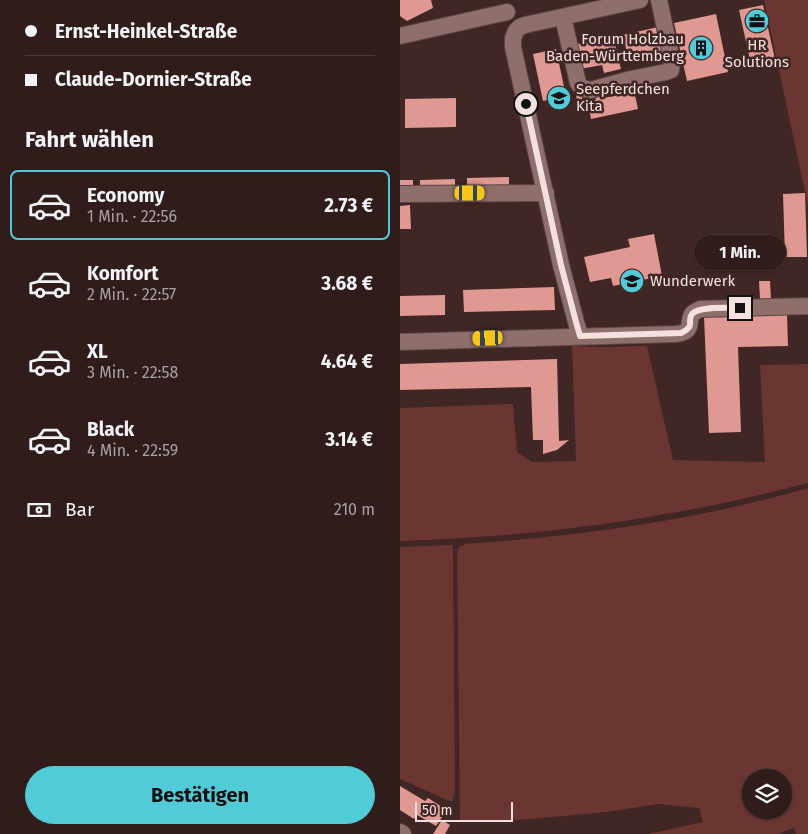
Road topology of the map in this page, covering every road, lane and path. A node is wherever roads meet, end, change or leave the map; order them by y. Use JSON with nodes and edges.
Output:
{"nodes":[{"id":1,"x":640,"y":0,"type":"edge"},
{"id":2,"x":659,"y":0,"type":"edge"},
{"id":3,"x":506,"y":6,"type":"edge"},
{"id":4,"x":563,"y":17,"type":"junction"},
{"id":5,"x":516,"y":31,"type":"junction"},
{"id":6,"x":400,"y":36,"type":"edge"},
{"id":7,"x":546,"y":193,"type":"junction"},
{"id":8,"x":400,"y":194,"type":"edge"},
{"id":9,"x":808,"y":306,"type":"edge"},
{"id":10,"x":580,"y":336,"type":"junction"},
{"id":11,"x":400,"y":342,"type":"edge"}],
"edges":[{"from":1,"to":4,"type":"street"},
{"from":2,"to":4,"type":"street"},
{"from":3,"to":5,"type":"street"},
{"from":3,"to":6,"type":"street"},
{"from":4,"to":5,"type":"street"},
{"from":5,"to":7,"type":"street"},
{"from":7,"to":8,"type":"street"},
{"from":7,"to":10,"type":"street"},
{"from":9,"to":10,"type":"street"},
{"from":10,"to":11,"type":"street"}]}
